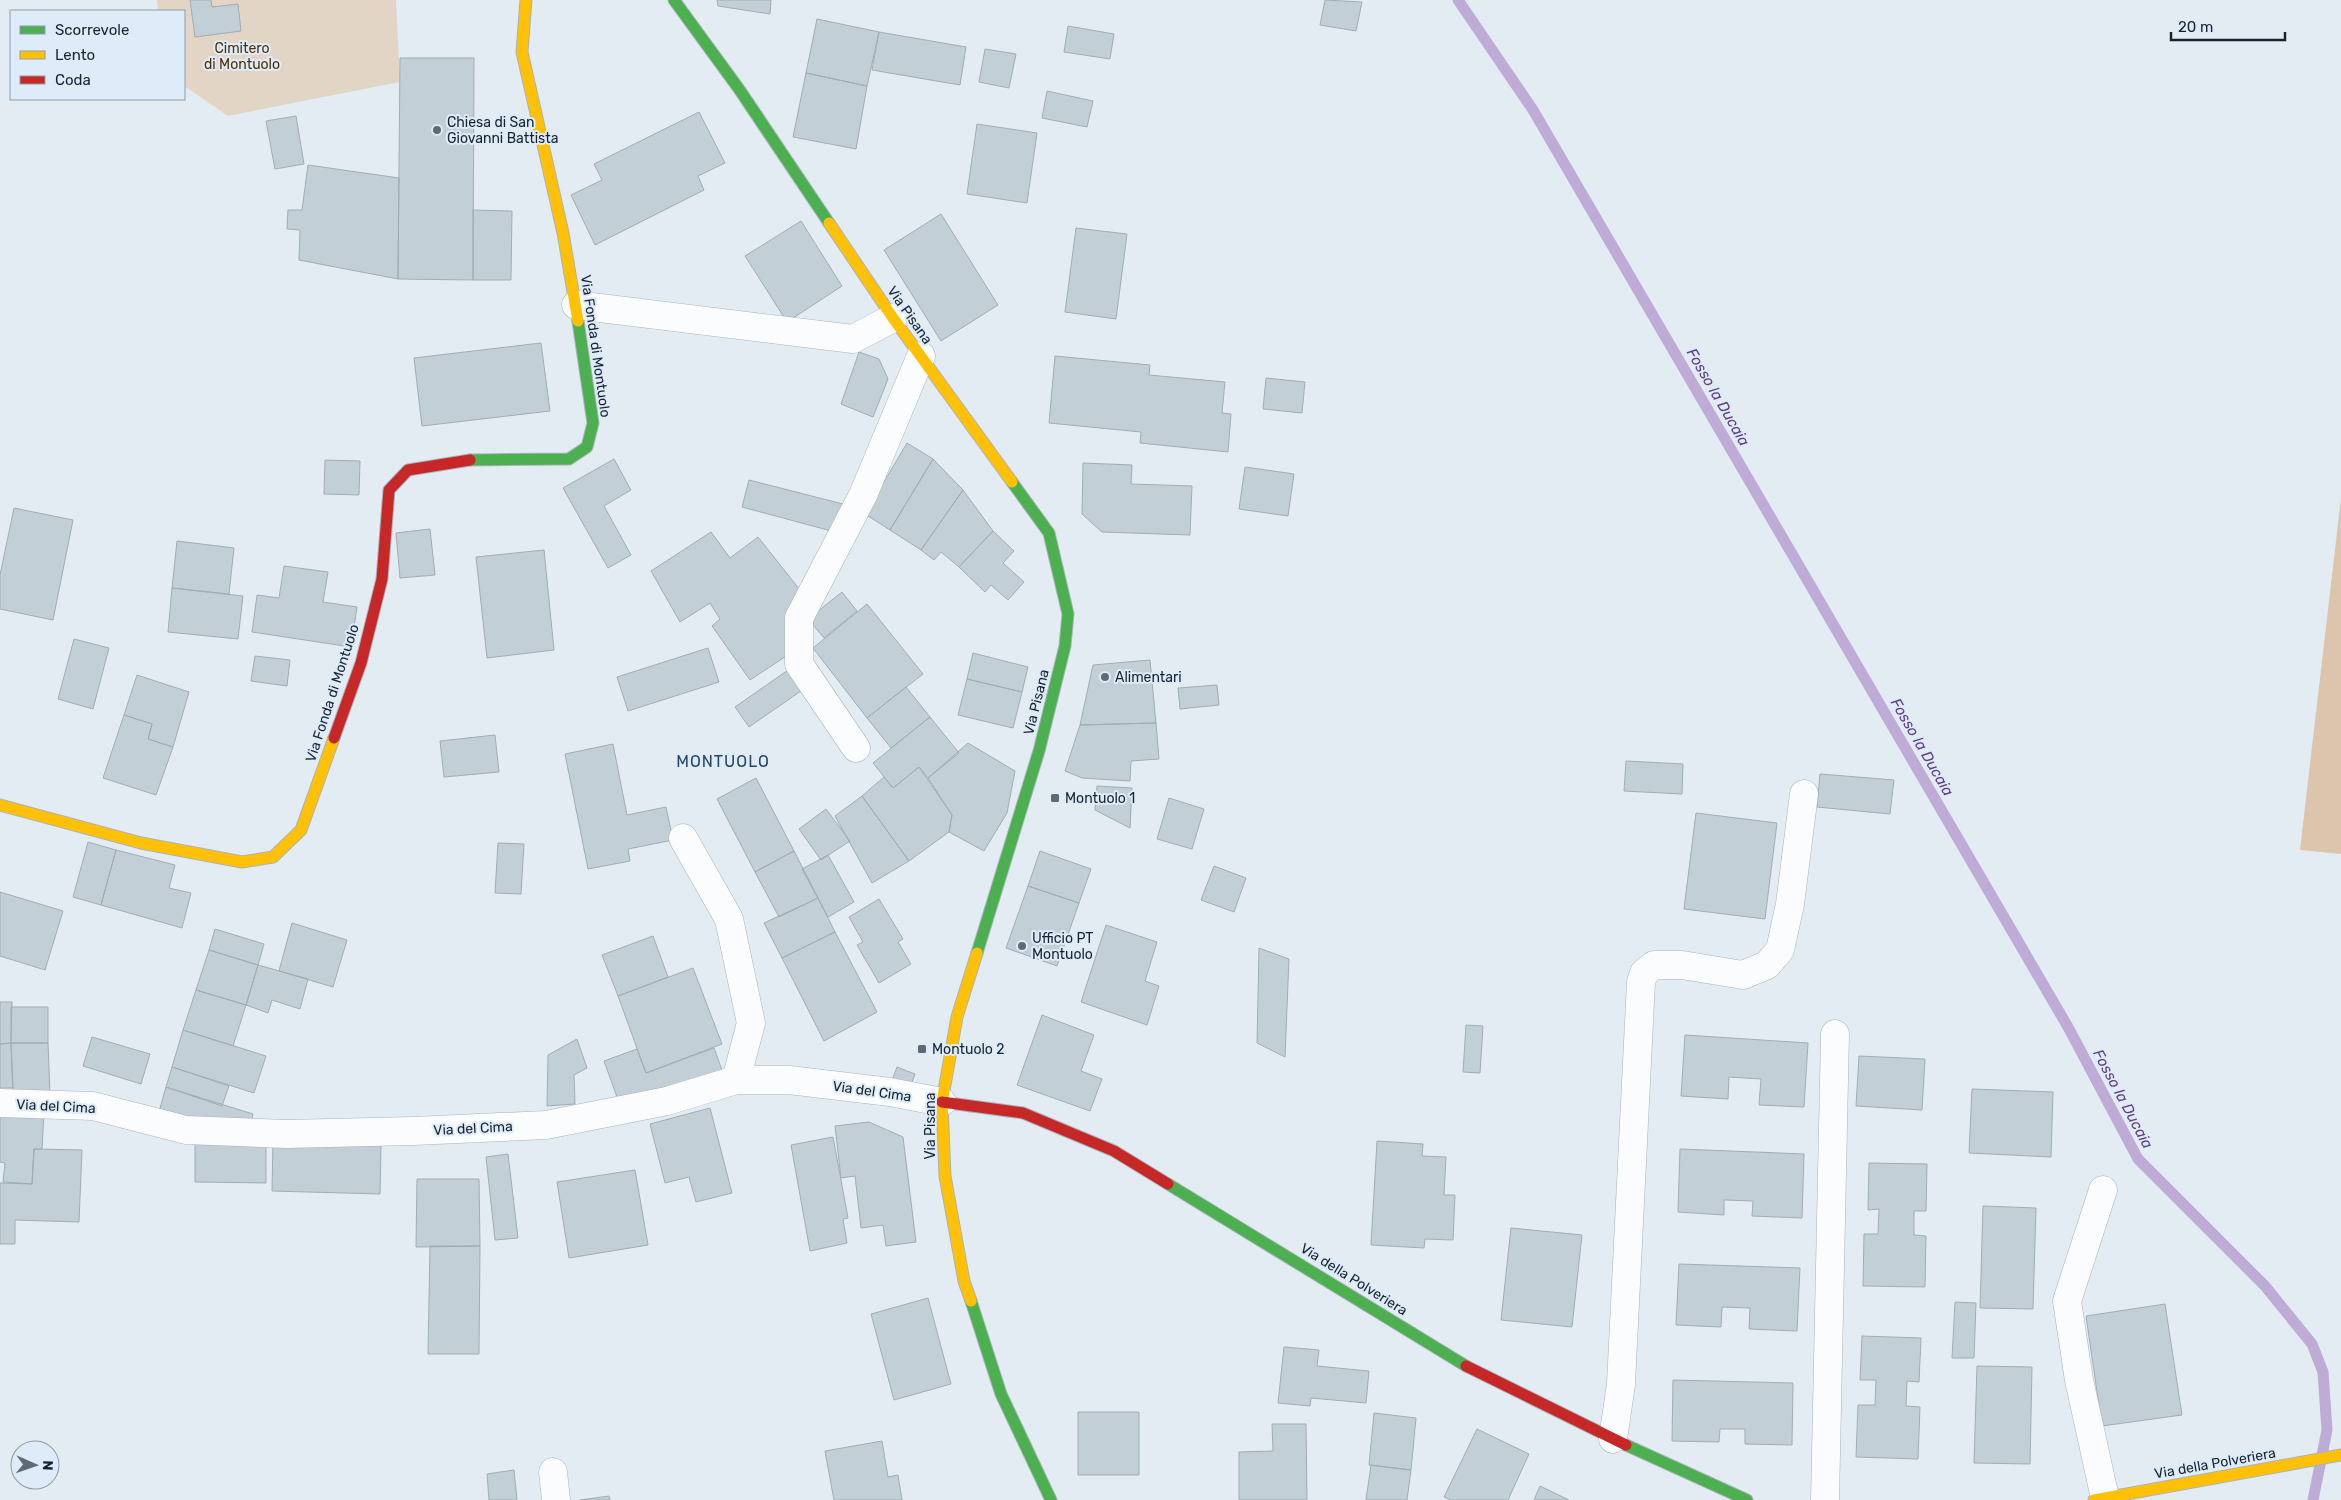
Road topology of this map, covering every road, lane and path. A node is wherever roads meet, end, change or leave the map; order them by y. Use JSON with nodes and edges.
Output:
{"nodes":[{"id":1,"x":526,"y":0,"type":"edge"},
{"id":2,"x":674,"y":0,"type":"edge"},
{"id":3,"x":576,"y":305,"type":"junction"},
{"id":4,"x":894,"y":318,"type":"junction"},
{"id":5,"x":921,"y":356,"type":"junction"},
{"id":6,"x":856,"y":748,"type":"dead end"},
{"id":7,"x":1804,"y":794,"type":"dead end"},
{"id":8,"x":0,"y":805,"type":"edge"},
{"id":9,"x":683,"y":838,"type":"dead end"},
{"id":10,"x":1835,"y":1034,"type":"dead end"},
{"id":11,"x":736,"y":1080,"type":"junction"},
{"id":12,"x":942,"y":1102,"type":"junction"},
{"id":13,"x":0,"y":1103,"type":"edge"},
{"id":14,"x":2103,"y":1190,"type":"dead end"},
{"id":15,"x":1613,"y":1439,"type":"junction"},
{"id":16,"x":2341,"y":1455,"type":"edge"},
{"id":17,"x":553,"y":1472,"type":"dead end"},
{"id":18,"x":2100,"y":1499,"type":"edge"},
{"id":19,"x":556,"y":1500,"type":"edge"},
{"id":20,"x":1051,"y":1500,"type":"edge"},
{"id":21,"x":1747,"y":1500,"type":"edge"},
{"id":22,"x":1825,"y":1500,"type":"edge"}],
"edges":[{"from":1,"to":3,"type":"street","name":"Via Fonda di Montuolo"},
{"from":2,"to":4,"type":"street","name":"Via Pisana"},
{"from":3,"to":4,"type":"street"},
{"from":3,"to":8,"type":"street","name":"Via Fonda di Montuolo"},
{"from":4,"to":5,"type":"street","name":"Via Pisana"},
{"from":5,"to":6,"type":"street"},
{"from":5,"to":12,"type":"street","name":"Via Pisana"},
{"from":7,"to":15,"type":"street"},
{"from":9,"to":11,"type":"street"},
{"from":10,"to":22,"type":"street"},
{"from":11,"to":12,"type":"street","name":"Via del Cima"},
{"from":11,"to":13,"type":"street","name":"Via del Cima"},
{"from":12,"to":15,"type":"street","name":"Via della Polveriera"},
{"from":12,"to":20,"type":"street","name":"Via Pisana"},
{"from":14,"to":18,"type":"street"},
{"from":15,"to":21,"type":"street","name":"Via della Polveriera"},
{"from":16,"to":18,"type":"street","name":"Via della Polveriera"},
{"from":17,"to":19,"type":"street"}]}
